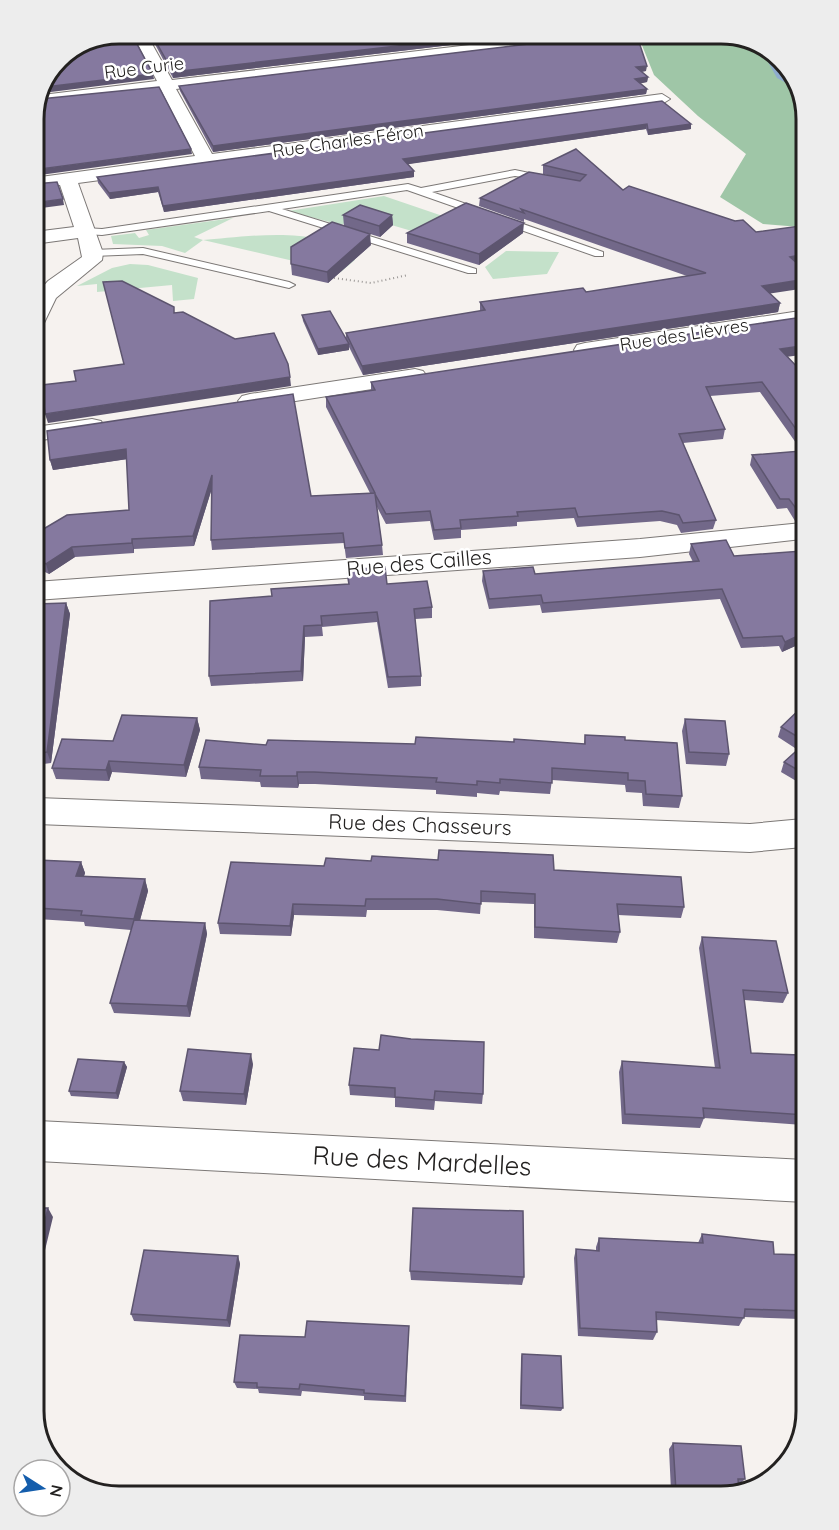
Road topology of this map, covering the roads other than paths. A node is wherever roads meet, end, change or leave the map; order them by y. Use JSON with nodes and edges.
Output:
{"nodes":[{"id":1,"x":145,"y":44,"type":"edge"},
{"id":2,"x":517,"y":44,"type":"edge"},
{"id":3,"x":167,"y":85,"type":"junction"},
{"id":4,"x":46,"y":99,"type":"edge"},
{"id":5,"x":662,"y":99,"type":"edge"},
{"id":6,"x":206,"y":160,"type":"junction"},
{"id":7,"x":67,"y":178,"type":"junction"},
{"id":8,"x":558,"y":180,"type":"edge"},
{"id":9,"x":44,"y":181,"type":"edge"},
{"id":10,"x":420,"y":191,"type":"junction"},
{"id":11,"x":267,"y":207,"type":"junction"},
{"id":12,"x":85,"y":231,"type":"junction"},
{"id":13,"x":44,"y":237,"type":"edge"},
{"id":14,"x":93,"y":253,"type":"junction"},
{"id":15,"x":599,"y":254,"type":"dead end"},
{"id":16,"x":472,"y":271,"type":"dead end"},
{"id":17,"x":289,"y":285,"type":"dead end"},
{"id":18,"x":44,"y":290,"type":"edge"},
{"id":19,"x":796,"y":323,"type":"edge"},
{"id":20,"x":566,"y":353,"type":"edge"},
{"id":21,"x":436,"y":373,"type":"edge"},
{"id":22,"x":224,"y":405,"type":"edge"},
{"id":23,"x":118,"y":422,"type":"edge"},
{"id":24,"x":44,"y":434,"type":"edge"},
{"id":25,"x":796,"y":532,"type":"edge"},
{"id":26,"x":44,"y":590,"type":"edge"},
{"id":27,"x":44,"y":811,"type":"edge"},
{"id":28,"x":796,"y":834,"type":"edge"},
{"id":29,"x":44,"y":1141,"type":"edge"},
{"id":30,"x":796,"y":1182,"type":"edge"}],
"edges":[{"from":1,"to":3,"type":"street"},
{"from":2,"to":3,"type":"street","name":"Rue Curie"},
{"from":3,"to":4,"type":"street","name":"Rue Curie"},
{"from":3,"to":6,"type":"street"},
{"from":5,"to":6,"type":"street","name":"Rue Charles Féron"},
{"from":6,"to":7,"type":"street","name":"Rue Charles Féron"},
{"from":7,"to":9,"type":"street","name":"Rue Charles Féron"},
{"from":7,"to":12,"type":"street"},
{"from":8,"to":10,"type":"lane"},
{"from":10,"to":11,"type":"lane"},
{"from":10,"to":15,"type":"lane"},
{"from":11,"to":12,"type":"lane"},
{"from":11,"to":16,"type":"lane"},
{"from":12,"to":13,"type":"street"},
{"from":12,"to":14,"type":"street"},
{"from":14,"to":17,"type":"lane"},
{"from":14,"to":18,"type":"street"},
{"from":19,"to":20,"type":"street","name":"Rue des Lièvres"},
{"from":21,"to":22,"type":"street"},
{"from":23,"to":24,"type":"street"},
{"from":25,"to":26,"type":"street","name":"Rue des Cailles"},
{"from":27,"to":28,"type":"street","name":"Rue des Chasseurs"},
{"from":29,"to":30,"type":"street","name":"Rue des Mardelles"}]}
